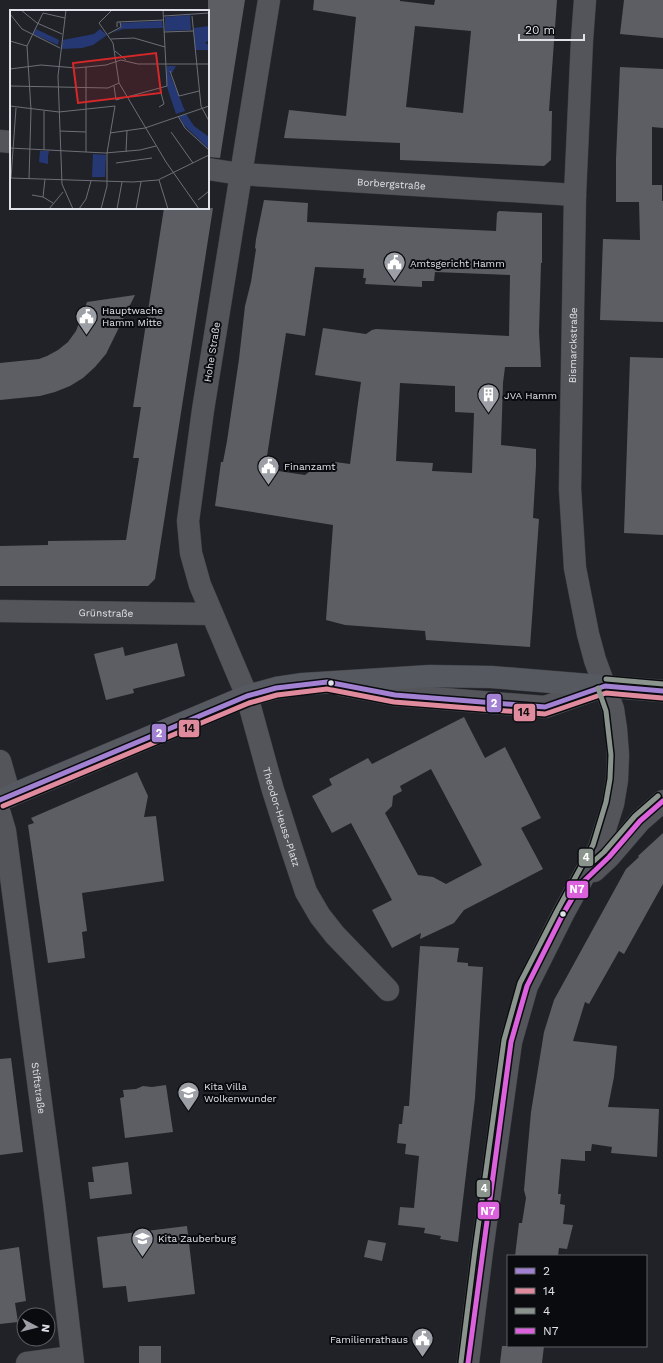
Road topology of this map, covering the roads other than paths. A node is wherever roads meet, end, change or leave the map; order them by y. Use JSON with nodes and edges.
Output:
{"nodes":[{"id":1,"x":269,"y":0,"type":"edge"},
{"id":2,"x":585,"y":0,"type":"edge"},
{"id":3,"x":0,"y":141,"type":"edge"},
{"id":4,"x":10,"y":142,"type":"edge"},
{"id":5,"x":209,"y":169,"type":"edge"},
{"id":6,"x":240,"y":174,"type":"junction"},
{"id":7,"x":575,"y":195,"type":"junction"},
{"id":8,"x":0,"y":611,"type":"edge"},
{"id":9,"x":212,"y":614,"type":"junction"},
{"id":10,"x":605,"y":686,"type":"junction"},
{"id":11,"x":663,"y":691,"type":"edge"},
{"id":12,"x":247,"y":696,"type":"junction"},
{"id":13,"x":0,"y":761,"type":"edge"},
{"id":14,"x":663,"y":800,"type":"edge"},
{"id":15,"x":3,"y":804,"type":"edge"},
{"id":16,"x":580,"y":884,"type":"junction"},
{"id":17,"x":388,"y":990,"type":"dead end"},
{"id":18,"x":73,"y":1360,"type":"edge"},
{"id":19,"x":27,"y":1363,"type":"edge"},
{"id":20,"x":468,"y":1363,"type":"edge"}],
"edges":[{"from":1,"to":6,"type":"street","name":"Hohe Straße"},
{"from":2,"to":7,"type":"street","name":"Bismarckstraße"},
{"from":3,"to":4,"type":"street"},
{"from":5,"to":6,"type":"street","name":"Borbergstraße"},
{"from":6,"to":7,"type":"street","name":"Borbergstraße"},
{"from":6,"to":9,"type":"street","name":"Hohe Straße"},
{"from":7,"to":10,"type":"street","name":"Bismarckstraße"},
{"from":8,"to":9,"type":"street","name":"Grünstraße"},
{"from":9,"to":12,"type":"street","name":"Hohe Straße"},
{"from":10,"to":11,"type":"main road"},
{"from":10,"to":12,"type":"main road"},
{"from":10,"to":16,"type":"street"},
{"from":12,"to":15,"type":"main road"},
{"from":12,"to":17,"type":"street","name":"Theodor-Heuss-Platz"},
{"from":13,"to":15,"type":"street","name":"Stiftstraße"},
{"from":14,"to":16,"type":"street"},
{"from":15,"to":18,"type":"street","name":"Stiftstraße"},
{"from":16,"to":20,"type":"street"},
{"from":18,"to":19,"type":"street"}]}
